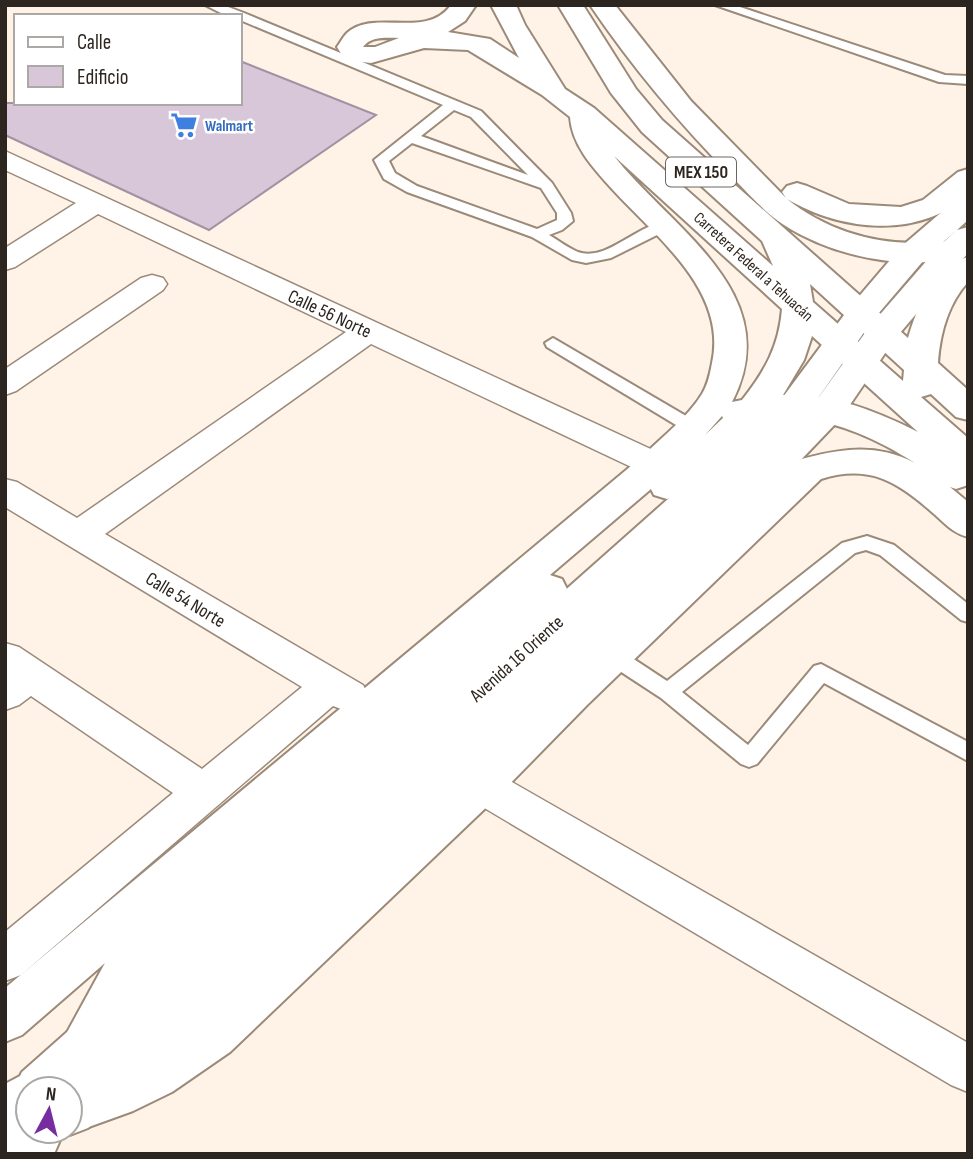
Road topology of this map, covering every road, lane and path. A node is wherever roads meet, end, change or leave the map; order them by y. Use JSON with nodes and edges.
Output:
{"nodes":[{"id":1,"x":211,"y":5,"type":"edge"},
{"id":2,"x":464,"y":5,"type":"edge"},
{"id":3,"x":503,"y":5,"type":"edge"},
{"id":4,"x":570,"y":5,"type":"edge"},
{"id":5,"x":602,"y":5,"type":"edge"},
{"id":6,"x":620,"y":5,"type":"edge"},
{"id":7,"x":721,"y":5,"type":"edge"},
{"id":8,"x":234,"y":14,"type":"edge"},
{"id":9,"x":242,"y":17,"type":"edge"},
{"id":10,"x":968,"y":80,"type":"edge"},
{"id":11,"x":570,"y":104,"type":"junction"},
{"id":12,"x":452,"y":105,"type":"junction"},
{"id":13,"x":410,"y":138,"type":"junction"},
{"id":14,"x":5,"y":159,"type":"edge"},
{"id":15,"x":968,"y":178,"type":"edge"},
{"id":16,"x":547,"y":186,"type":"junction"},
{"id":17,"x":96,"y":203,"type":"junction"},
{"id":18,"x":968,"y":204,"type":"edge"},
{"id":19,"x":665,"y":228,"type":"junction"},
{"id":20,"x":537,"y":234,"type":"junction"},
{"id":21,"x":777,"y":240,"type":"junction"},
{"id":22,"x":963,"y":251,"type":"edge"},
{"id":23,"x":913,"y":253,"type":"junction"},
{"id":24,"x":5,"y":261,"type":"edge"},
{"id":25,"x":152,"y":284,"type":"dead end"},
{"id":26,"x":798,"y":305,"type":"junction"},
{"id":27,"x":871,"y":323,"type":"junction"},
{"id":28,"x":368,"y":331,"type":"junction"},
{"id":29,"x":553,"y":343,"type":"dead end"},
{"id":30,"x":849,"y":354,"type":"junction"},
{"id":31,"x":920,"y":367,"type":"junction"},
{"id":32,"x":5,"y":384,"type":"edge"},
{"id":33,"x":795,"y":405,"type":"junction"},
{"id":34,"x":754,"y":407,"type":"junction"},
{"id":35,"x":968,"y":409,"type":"edge"},
{"id":36,"x":829,"y":410,"type":"junction"},
{"id":37,"x":928,"y":422,"type":"junction"},
{"id":38,"x":688,"y":432,"type":"junction"},
{"id":39,"x":968,"y":458,"type":"edge"},
{"id":40,"x":656,"y":465,"type":"junction"},
{"id":41,"x":968,"y":486,"type":"edge"},
{"id":42,"x":5,"y":491,"type":"edge"},
{"id":43,"x":968,"y":524,"type":"edge"},
{"id":44,"x":78,"y":535,"type":"junction"},
{"id":45,"x":968,"y":615,"type":"edge"},
{"id":46,"x":487,"y":644,"type":"junction"},
{"id":47,"x":612,"y":656,"type":"junction"},
{"id":48,"x":14,"y":676,"type":"edge"},
{"id":49,"x":331,"y":685,"type":"junction"},
{"id":50,"x":668,"y":692,"type":"junction"},
{"id":51,"x":368,"y":707,"type":"junction"},
{"id":52,"x":968,"y":752,"type":"edge"},
{"id":53,"x":481,"y":785,"type":"junction"},
{"id":54,"x":202,"y":791,"type":"junction"},
{"id":55,"x":5,"y":960,"type":"edge"},
{"id":56,"x":5,"y":1019,"type":"edge"},
{"id":57,"x":968,"y":1069,"type":"edge"},
{"id":58,"x":67,"y":1075,"type":"edge"},
{"id":59,"x":84,"y":1080,"type":"edge"},
{"id":60,"x":84,"y":1104,"type":"edge"}],
"edges":[{"from":1,"to":8,"type":"lane"},
{"from":2,"to":11,"type":"main road"},
{"from":3,"to":11,"type":"main road","name":"Carretera Federal a Tehuacán","number":"MEX 150"},
{"from":4,"to":21,"type":"main road","name":"Carretera Federal a Tehuacán","number":"MEX 150"},
{"from":5,"to":23,"type":"main road"},
{"from":6,"to":15,"type":"main road"},
{"from":7,"to":10,"type":"lane"},
{"from":9,"to":12,"type":"lane"},
{"from":11,"to":19,"type":"main road"},
{"from":11,"to":26,"type":"main road","name":"Carretera Federal a Tehuacán","number":"MEX 150"},
{"from":12,"to":13,"type":"lane"},
{"from":12,"to":16,"type":"lane"},
{"from":13,"to":16,"type":"lane"},
{"from":13,"to":20,"type":"lane"},
{"from":14,"to":17,"type":"street","name":"Calle 56 Norte"},
{"from":16,"to":20,"type":"lane"},
{"from":17,"to":24,"type":"street"},
{"from":17,"to":28,"type":"street","name":"Calle 56 Norte"},
{"from":18,"to":23,"type":"main road","name":"Avenida 16 Oriente"},
{"from":19,"to":20,"type":"lane"},
{"from":19,"to":38,"type":"main road"},
{"from":21,"to":26,"type":"main road"},
{"from":21,"to":27,"type":"main road","name":"Carretera Federal a Tehuacán","number":"MEX 150"},
{"from":22,"to":23,"type":"main road"},
{"from":22,"to":27,"type":"main road","name":"Avenida 16 Oriente"},
{"from":22,"to":31,"type":"main road"},
{"from":23,"to":27,"type":"main road","name":"Avenida 16 Oriente"},
{"from":25,"to":32,"type":"street"},
{"from":26,"to":30,"type":"main road","name":"Carretera Federal a Tehuacán","number":"MEX 150"},
{"from":26,"to":34,"type":"main road"},
{"from":27,"to":30,"type":"main road","name":"Avenida 16 Oriente"},
{"from":27,"to":31,"type":"main road","number":"MEX 150"},
{"from":28,"to":40,"type":"street","name":"Calle 56 Norte"},
{"from":28,"to":44,"type":"street"},
{"from":29,"to":38,"type":"lane"},
{"from":30,"to":33,"type":"main road","name":"Avenida 16 Oriente"},
{"from":30,"to":36,"type":"main road","name":"Avenida 16 Oriente"},
{"from":30,"to":37,"type":"main road","number":"MEX 150"},
{"from":31,"to":35,"type":"main road","number":"MEX 150"},
{"from":31,"to":37,"type":"main road"},
{"from":33,"to":34,"type":"main road"},
{"from":33,"to":36,"type":"main road"},
{"from":33,"to":46,"type":"main road","name":"Avenida 16 Oriente"},
{"from":34,"to":38,"type":"main road"},
{"from":34,"to":46,"type":"main road"},
{"from":36,"to":41,"type":"main road"},
{"from":36,"to":59,"type":"main road","name":"Avenida 16 Oriente"},
{"from":37,"to":39,"type":"main road","number":"MEX 150"},
{"from":38,"to":40,"type":"main road"},
{"from":40,"to":46,"type":"main road"},
{"from":42,"to":44,"type":"street","name":"Calle 54 Norte"},
{"from":43,"to":47,"type":"main road"},
{"from":44,"to":49,"type":"street","name":"Calle 54 Norte"},
{"from":45,"to":50,"type":"lane"},
{"from":46,"to":51,"type":"main road"},
{"from":46,"to":58,"type":"main road","name":"Avenida 16 Oriente"},
{"from":47,"to":50,"type":"lane"},
{"from":47,"to":53,"type":"main road"},
{"from":48,"to":54,"type":"street"},
{"from":49,"to":51,"type":"street","name":"Calle 54 Norte"},
{"from":49,"to":54,"type":"street"},
{"from":50,"to":52,"type":"lane"},
{"from":51,"to":56,"type":"main road"},
{"from":53,"to":57,"type":"street"},
{"from":53,"to":60,"type":"main road"},
{"from":54,"to":55,"type":"street"}]}
